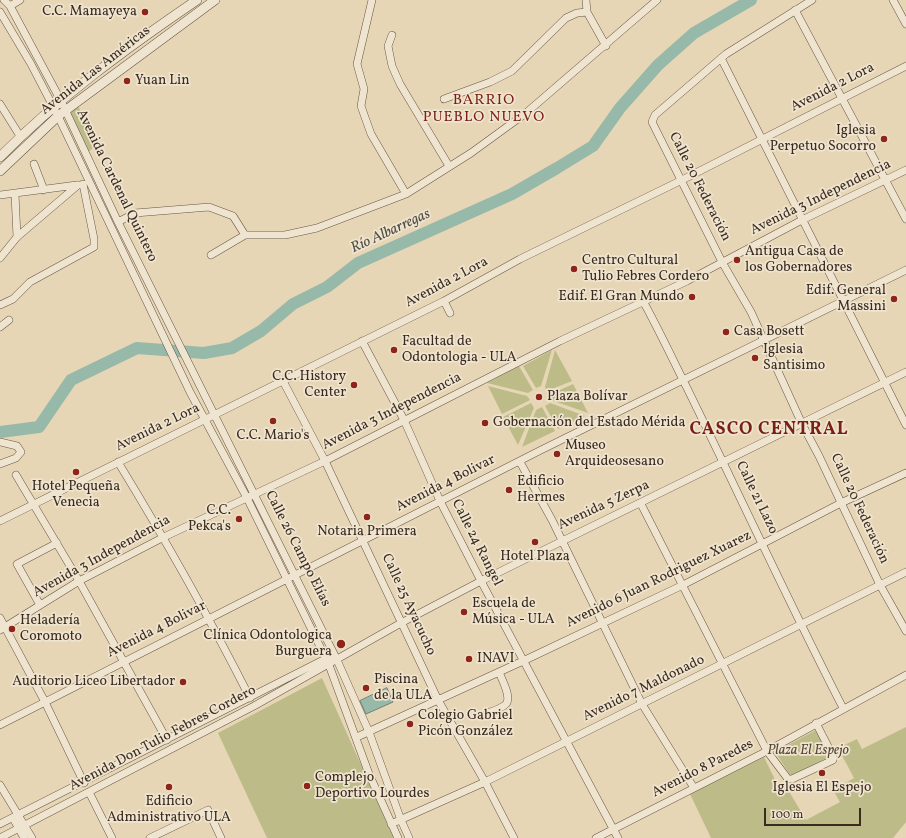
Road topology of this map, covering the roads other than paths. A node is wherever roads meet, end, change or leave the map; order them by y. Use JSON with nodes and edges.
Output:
{"nodes":[{"id":1,"x":4,"y":0,"type":"edge"},
{"id":2,"x":20,"y":0,"type":"edge"},
{"id":3,"x":197,"y":0,"type":"edge"},
{"id":4,"x":215,"y":0,"type":"edge"},
{"id":5,"x":372,"y":0,"type":"edge"},
{"id":6,"x":586,"y":0,"type":"edge"},
{"id":7,"x":657,"y":0,"type":"edge"},
{"id":8,"x":812,"y":0,"type":"edge"},
{"id":9,"x":893,"y":0,"type":"edge"},
{"id":10,"x":10,"y":6,"type":"junction"},
{"id":11,"x":795,"y":10,"type":"junction"},
{"id":12,"x":0,"y":12,"type":"edge"},
{"id":13,"x":587,"y":12,"type":"junction"},
{"id":14,"x":906,"y":24,"type":"edge"},
{"id":15,"x":392,"y":35,"type":"dead end"},
{"id":16,"x":606,"y":46,"type":"junction"},
{"id":17,"x":721,"y":58,"type":"junction"},
{"id":18,"x":906,"y":66,"type":"edge"},
{"id":19,"x":444,"y":98,"type":"dead end"},
{"id":20,"x":842,"y":98,"type":"junction"},
{"id":21,"x":0,"y":104,"type":"edge"},
{"id":22,"x":57,"y":104,"type":"junction"},
{"id":23,"x":61,"y":113,"type":"junction"},
{"id":24,"x":20,"y":136,"type":"junction"},
{"id":25,"x":762,"y":138,"type":"junction"},
{"id":26,"x":0,"y":157,"type":"edge"},
{"id":27,"x":34,"y":164,"type":"dead end"},
{"id":28,"x":449,"y":166,"type":"junction"},
{"id":29,"x":906,"y":170,"type":"edge"},
{"id":30,"x":0,"y":171,"type":"edge"},
{"id":31,"x":682,"y":180,"type":"junction"},
{"id":32,"x":886,"y":180,"type":"junction"},
{"id":33,"x":83,"y":184,"type":"junction"},
{"id":34,"x":44,"y":190,"type":"junction"},
{"id":35,"x":15,"y":194,"type":"junction"},
{"id":36,"x":406,"y":194,"type":"junction"},
{"id":37,"x":0,"y":195,"type":"edge"},
{"id":38,"x":906,"y":219,"type":"edge"},
{"id":39,"x":802,"y":220,"type":"junction"},
{"id":40,"x":118,"y":222,"type":"junction"},
{"id":41,"x":245,"y":235,"type":"junction"},
{"id":42,"x":17,"y":237,"type":"junction"},
{"id":43,"x":211,"y":255,"type":"dead end"},
{"id":44,"x":0,"y":258,"type":"edge"},
{"id":45,"x":722,"y":262,"type":"junction"},
{"id":46,"x":906,"y":270,"type":"edge"},
{"id":47,"x":444,"y":301,"type":"junction"},
{"id":48,"x":643,"y":301,"type":"junction"},
{"id":49,"x":843,"y":302,"type":"junction"},
{"id":50,"x":0,"y":305,"type":"edge"},
{"id":51,"x":450,"y":313,"type":"dead end"},
{"id":52,"x":9,"y":320,"type":"dead end"},
{"id":53,"x":0,"y":327,"type":"edge"},
{"id":54,"x":764,"y":340,"type":"junction"},
{"id":55,"x":362,"y":341,"type":"junction"},
{"id":56,"x":906,"y":372,"type":"edge"},
{"id":57,"x":682,"y":380,"type":"junction"},
{"id":58,"x":282,"y":381,"type":"junction"},
{"id":59,"x":886,"y":383,"type":"junction"},
{"id":60,"x":200,"y":386,"type":"joint"},
{"id":61,"x":190,"y":392,"type":"joint"},
{"id":62,"x":214,"y":415,"type":"junction"},
{"id":63,"x":204,"y":418,"type":"junction"},
{"id":64,"x":404,"y":420,"type":"junction"},
{"id":65,"x":802,"y":424,"type":"junction"},
{"id":66,"x":906,"y":425,"type":"edge"},
{"id":67,"x":0,"y":442,"type":"edge"},
{"id":68,"x":325,"y":461,"type":"junction"},
{"id":69,"x":118,"y":462,"type":"junction"},
{"id":70,"x":520,"y":462,"type":"junction"},
{"id":71,"x":723,"y":462,"type":"junction"},
{"id":72,"x":0,"y":464,"type":"edge"},
{"id":73,"x":906,"y":473,"type":"edge"},
{"id":74,"x":16,"y":475,"type":"dead end"},
{"id":75,"x":255,"y":494,"type":"junction"},
{"id":76,"x":247,"y":498,"type":"junction"},
{"id":77,"x":440,"y":501,"type":"junction"},
{"id":78,"x":841,"y":503,"type":"junction"},
{"id":79,"x":34,"y":504,"type":"junction"},
{"id":80,"x":641,"y":504,"type":"junction"},
{"id":81,"x":0,"y":521,"type":"edge"},
{"id":82,"x":164,"y":537,"type":"junction"},
{"id":83,"x":363,"y":540,"type":"junction"},
{"id":84,"x":561,"y":541,"type":"junction"},
{"id":85,"x":57,"y":543,"type":"junction"},
{"id":86,"x":763,"y":543,"type":"junction"},
{"id":87,"x":906,"y":572,"type":"edge"},
{"id":88,"x":295,"y":575,"type":"junction"},
{"id":89,"x":287,"y":580,"type":"junction"},
{"id":90,"x":79,"y":581,"type":"junction"},
{"id":91,"x":481,"y":581,"type":"junction"},
{"id":92,"x":683,"y":585,"type":"junction"},
{"id":93,"x":880,"y":585,"type":"junction"},
{"id":94,"x":40,"y":605,"type":"junction"},
{"id":95,"x":210,"y":617,"type":"junction"},
{"id":96,"x":0,"y":618,"type":"edge"},
{"id":97,"x":603,"y":622,"type":"junction"},
{"id":98,"x":401,"y":623,"type":"junction"},
{"id":99,"x":800,"y":625,"type":"junction"},
{"id":100,"x":2,"y":628,"type":"edge"},
{"id":101,"x":906,"y":631,"type":"edge"},
{"id":102,"x":336,"y":657,"type":"junction"},
{"id":103,"x":328,"y":662,"type":"junction"},
{"id":104,"x":524,"y":662,"type":"junction"},
{"id":105,"x":122,"y":663,"type":"junction"},
{"id":106,"x":723,"y":664,"type":"junction"},
{"id":107,"x":499,"y":672,"type":"junction"},
{"id":108,"x":906,"y":675,"type":"edge"},
{"id":109,"x":250,"y":698,"type":"junction"},
{"id":110,"x":438,"y":700,"type":"junction"},
{"id":111,"x":45,"y":702,"type":"junction"},
{"id":112,"x":642,"y":704,"type":"junction"},
{"id":113,"x":843,"y":708,"type":"junction"},
{"id":114,"x":488,"y":713,"type":"dead end"},
{"id":115,"x":816,"y":723,"type":"junction"},
{"id":116,"x":0,"y":725,"type":"edge"},
{"id":117,"x":369,"y":732,"type":"junction"},
{"id":118,"x":357,"y":737,"type":"junction"},
{"id":119,"x":167,"y":740,"type":"junction"},
{"id":120,"x":565,"y":742,"type":"junction"},
{"id":121,"x":767,"y":751,"type":"junction"},
{"id":122,"x":485,"y":782,"type":"junction"},
{"id":123,"x":84,"y":783,"type":"junction"},
{"id":124,"x":0,"y":785,"type":"edge"},
{"id":125,"x":694,"y":788,"type":"junction"},
{"id":126,"x":89,"y":792,"type":"junction"},
{"id":127,"x":16,"y":816,"type":"junction"},
{"id":128,"x":401,"y":820,"type":"junction"},
{"id":129,"x":0,"y":824,"type":"edge"},
{"id":130,"x":391,"y":824,"type":"junction"},
{"id":131,"x":22,"y":827,"type":"junction"},
{"id":132,"x":612,"y":830,"type":"junction"},
{"id":133,"x":0,"y":838,"type":"edge"},
{"id":134,"x":24,"y":838,"type":"edge"},
{"id":135,"x":32,"y":838,"type":"edge"},
{"id":136,"x":112,"y":838,"type":"edge"},
{"id":137,"x":150,"y":838,"type":"edge"},
{"id":138,"x":221,"y":838,"type":"edge"},
{"id":139,"x":398,"y":838,"type":"edge"},
{"id":140,"x":409,"y":838,"type":"edge"},
{"id":141,"x":514,"y":838,"type":"edge"},
{"id":142,"x":596,"y":838,"type":"edge"},
{"id":143,"x":618,"y":838,"type":"edge"}],
"edges":[{"from":1,"to":10,"type":"street","name":"Avenida Cardenal Quintero"},
{"from":2,"to":10,"type":"street"},
{"from":3,"to":22,"type":"street","name":"Avenida Las Américas"},
{"from":4,"to":23,"type":"street","name":"Avenida Las Américas"},
{"from":5,"to":36,"type":"street"},
{"from":6,"to":13,"type":"street"},
{"from":7,"to":16,"type":"street"},
{"from":8,"to":11,"type":"street"},
{"from":9,"to":14,"type":"street"},
{"from":10,"to":22,"type":"street","name":"Avenida Cardenal Quintero"},
{"from":11,"to":17,"type":"street"},
{"from":11,"to":20,"type":"street"},
{"from":12,"to":22,"type":"street","name":"Avenida Cardenal Quintero"},
{"from":13,"to":16,"type":"street"},
{"from":13,"to":19,"type":"street"},
{"from":15,"to":28,"type":"street"},
{"from":16,"to":28,"type":"street"},
{"from":17,"to":25,"type":"street"},
{"from":17,"to":31,"type":"street","name":"Calle 20 Federación"},
{"from":18,"to":20,"type":"street","name":"Avenida 2 Lora"},
{"from":20,"to":25,"type":"street","name":"Avenida 2 Lora"},
{"from":20,"to":32,"type":"street"},
{"from":21,"to":24,"type":"street"},
{"from":22,"to":23,"type":"street","name":"Avenida Cardenal Quintero"},
{"from":22,"to":24,"type":"street","name":"Avenida Las Américas"},
{"from":23,"to":30,"type":"street","name":"Avenida Las Américas"},
{"from":23,"to":33,"type":"street","name":"Avenida Cardenal Quintero"},
{"from":23,"to":40,"type":"street","name":"Avenida Cardenal Quintero"},
{"from":24,"to":26,"type":"street","name":"Avenida Las Américas"},
{"from":25,"to":31,"type":"street","name":"Avenida 2 Lora"},
{"from":25,"to":39,"type":"street"},
{"from":27,"to":34,"type":"street"},
{"from":28,"to":36,"type":"street"},
{"from":29,"to":32,"type":"street","name":"Avenida 3 Independencia"},
{"from":31,"to":45,"type":"street","name":"Calle 20 Federación"},
{"from":31,"to":47,"type":"street","name":"Avenida 2 Lora"},
{"from":32,"to":38,"type":"street"},
{"from":32,"to":39,"type":"street","name":"Avenida 3 Independencia"},
{"from":33,"to":34,"type":"street"},
{"from":33,"to":42,"type":"street"},
{"from":33,"to":50,"type":"street"},
{"from":33,"to":61,"type":"street","name":"Avenida Cardenal Quintero"},
{"from":34,"to":35,"type":"street"},
{"from":35,"to":37,"type":"street"},
{"from":35,"to":42,"type":"street"},
{"from":36,"to":41,"type":"street"},
{"from":39,"to":45,"type":"street","name":"Avenida 3 Independencia"},
{"from":39,"to":49,"type":"street"},
{"from":40,"to":41,"type":"street"},
{"from":40,"to":60,"type":"street","name":"Avenida Cardenal Quintero"},
{"from":41,"to":43,"type":"street"},
{"from":42,"to":44,"type":"street"},
{"from":45,"to":48,"type":"street","name":"Avenida 3 Independencia"},
{"from":45,"to":54,"type":"street","name":"Calle 20 Federación"},
{"from":46,"to":49,"type":"street","name":"Avenida 4 Bolivar"},
{"from":47,"to":51,"type":"street"},
{"from":47,"to":55,"type":"street","name":"Avenida 2 Lora"},
{"from":48,"to":57,"type":"street","name":"Calle 21 Lazo"},
{"from":48,"to":64,"type":"street","name":"Avenida 3 Independencia"},
{"from":49,"to":54,"type":"street","name":"Avenida 4 Bolivar"},
{"from":49,"to":59,"type":"street"},
{"from":52,"to":53,"type":"street"},
{"from":54,"to":57,"type":"street","name":"Avenida 4 Bolivar"},
{"from":54,"to":65,"type":"street","name":"Calle 20 Federación"},
{"from":55,"to":58,"type":"street","name":"Avenida 2 Lora"},
{"from":55,"to":64,"type":"street","name":"Calle 24 Rangel"},
{"from":56,"to":59,"type":"street","name":"Avenida 5 Zerpa"},
{"from":57,"to":70,"type":"street","name":"Avenida 4 Bolivar"},
{"from":57,"to":71,"type":"street","name":"Calle 21 Lazo"},
{"from":58,"to":62,"type":"street","name":"Avenida 2 Lora"},
{"from":58,"to":68,"type":"street","name":"Calle 25 Ayacucho"},
{"from":59,"to":65,"type":"street","name":"Avenida 5 Zerpa"},
{"from":59,"to":66,"type":"street"},
{"from":60,"to":62,"type":"street","name":"Calle 26 Campo Elías"},
{"from":61,"to":63,"type":"street","name":"Calle 26 Campo Elías"},
{"from":62,"to":63,"type":"street","name":"Avenida 2 Lora"},
{"from":62,"to":75,"type":"street","name":"Calle 26 Campo Elías"},
{"from":63,"to":69,"type":"street","name":"Avenida 2 Lora"},
{"from":63,"to":76,"type":"street","name":"Calle 26 Campo Elías"},
{"from":64,"to":68,"type":"street","name":"Avenida 3 Independencia"},
{"from":64,"to":77,"type":"street","name":"Calle 24 Rangel"},
{"from":65,"to":71,"type":"street","name":"Avenida 5 Zerpa"},
{"from":65,"to":78,"type":"street","name":"Calle 20 Federación"},
{"from":67,"to":72,"type":"street"},
{"from":68,"to":75,"type":"street","name":"Avenida 3 Independencia"},
{"from":68,"to":83,"type":"street","name":"Calle 25 Ayacucho"},
{"from":69,"to":79,"type":"street","name":"Avenida 2 Lora"},
{"from":69,"to":82,"type":"street"},
{"from":70,"to":77,"type":"street","name":"Avenida 4 Bolivar"},
{"from":70,"to":84,"type":"street"},
{"from":71,"to":80,"type":"street","name":"Avenida 5 Zerpa"},
{"from":71,"to":86,"type":"street","name":"Calle 21 Lazo"},
{"from":73,"to":78,"type":"street","name":"Avenido 6 Juan Rodriguez Xuarez"},
{"from":74,"to":79,"type":"street"},
{"from":75,"to":76,"type":"street","name":"Avenida 3 Independencia"},
{"from":75,"to":88,"type":"street","name":"Calle 26 Campo Elías"},
{"from":76,"to":82,"type":"street","name":"Avenida 3 Independencia"},
{"from":76,"to":89,"type":"street","name":"Calle 26 Campo Elías"},
{"from":77,"to":83,"type":"street","name":"Avenida 4 Bolivar"},
{"from":77,"to":91,"type":"street","name":"Calle 24 Rangel"},
{"from":78,"to":86,"type":"street","name":"Avenido 6 Juan Rodriguez Xuarez"},
{"from":78,"to":93,"type":"street","name":"Calle 20 Federación"},
{"from":79,"to":81,"type":"street","name":"Avenida 2 Lora"},
{"from":79,"to":85,"type":"street"},
{"from":80,"to":84,"type":"street","name":"Avenida 5 Zerpa"},
{"from":80,"to":92,"type":"street"},
{"from":82,"to":90,"type":"street","name":"Avenida 3 Independencia"},
{"from":82,"to":95,"type":"street"},
{"from":83,"to":88,"type":"street","name":"Avenida 4 Bolivar"},
{"from":83,"to":98,"type":"street","name":"Calle 25 Ayacucho"},
{"from":84,"to":91,"type":"street","name":"Avenida 5 Zerpa"},
{"from":84,"to":97,"type":"street"},
{"from":85,"to":90,"type":"street"},
{"from":85,"to":94,"type":"street"},
{"from":86,"to":92,"type":"street","name":"Avenido 6 Juan Rodriguez Xuarez"},
{"from":86,"to":99,"type":"street","name":"Calle 21 Lazo"},
{"from":87,"to":93,"type":"street","name":"Avenido 7 Maldonado"},
{"from":88,"to":89,"type":"street","name":"Avenida 4 Bolivar"},
{"from":88,"to":102,"type":"street","name":"Calle 26 Campo Elías"},
{"from":89,"to":95,"type":"street","name":"Avenida 4 Bolivar"},
{"from":89,"to":103,"type":"street","name":"Calle 26 Campo Elías"},
{"from":90,"to":94,"type":"street","name":"Avenida 3 Independencia"},
{"from":90,"to":105,"type":"street"},
{"from":91,"to":98,"type":"street","name":"Avenida 5 Zerpa"},
{"from":91,"to":104,"type":"street","name":"Calle 24 Rangel"},
{"from":92,"to":97,"type":"street","name":"Avenido 6 Juan Rodriguez Xuarez"},
{"from":92,"to":106,"type":"street"},
{"from":93,"to":99,"type":"street","name":"Avenido 7 Maldonado"},
{"from":93,"to":101,"type":"street","name":"Calle 20 Federación"},
{"from":94,"to":100,"type":"street","name":"Avenida 3 Independencia"},
{"from":95,"to":105,"type":"street","name":"Avenida 4 Bolivar"},
{"from":95,"to":109,"type":"street"},
{"from":96,"to":100,"type":"street"},
{"from":97,"to":104,"type":"street","name":"Avenido 6 Juan Rodriguez Xuarez"},
{"from":97,"to":112,"type":"street"},
{"from":98,"to":102,"type":"street","name":"Avenida 5 Zerpa"},
{"from":98,"to":110,"type":"street","name":"Calle 25 Ayacucho"},
{"from":99,"to":106,"type":"street","name":"Avenido 7 Maldonado"},
{"from":99,"to":113,"type":"street","name":"Calle 21 Lazo"},
{"from":100,"to":111,"type":"street"},
{"from":102,"to":103,"type":"street","name":"Avenida Don Tulio Febres Cordero"},
{"from":102,"to":117,"type":"street","name":"Calle 26 Campo Elías"},
{"from":103,"to":109,"type":"street","name":"Avenida Don Tulio Febres Cordero"},
{"from":103,"to":118,"type":"street","name":"Calle 26 Campo Elías"},
{"from":103,"to":126,"type":"street","name":"Avenida Don Tulio Febres Cordero"},
{"from":104,"to":107,"type":"street","name":"Avenido 6 Juan Rodriguez Xuarez"},
{"from":104,"to":120,"type":"street","name":"Calle 24 Rangel"},
{"from":105,"to":111,"type":"street","name":"Avenida 4 Bolivar"},
{"from":105,"to":119,"type":"street"},
{"from":106,"to":112,"type":"street","name":"Avenido 7 Maldonado"},
{"from":106,"to":121,"type":"street"},
{"from":107,"to":110,"type":"street","name":"Avenido 6 Juan Rodriguez Xuarez"},
{"from":107,"to":114,"type":"street"},
{"from":108,"to":113,"type":"street","name":"Avenido 8 Paredes"},
{"from":109,"to":119,"type":"street","name":"Avenida Don Tulio Febres Cordero"},
{"from":110,"to":117,"type":"street","name":"Avenido 6 Juan Rodriguez Xuarez"},
{"from":110,"to":122,"type":"street","name":"Calle 25 Ayacucho"},
{"from":111,"to":116,"type":"street","name":"Avenida 4 Bolivar"},
{"from":111,"to":123,"type":"street"},
{"from":112,"to":120,"type":"street","name":"Avenido 7 Maldonado"},
{"from":112,"to":125,"type":"street"},
{"from":113,"to":115,"type":"street","name":"Avenido 8 Paredes"},
{"from":115,"to":121,"type":"street","name":"Avenido 8 Paredes"},
{"from":115,"to":121,"type":"street"},
{"from":117,"to":118,"type":"street","name":"Avenido 6 Juan Rodriguez Xuarez"},
{"from":117,"to":128,"type":"street","name":"Calle 26 Campo Elías"},
{"from":118,"to":130,"type":"street","name":"Calle 26 Campo Elías"},
{"from":119,"to":123,"type":"street","name":"Avenida Don Tulio Febres Cordero"},
{"from":120,"to":122,"type":"street","name":"Avenido 7 Maldonado"},
{"from":120,"to":132,"type":"street","name":"Calle 24 Rangel"},
{"from":121,"to":125,"type":"street","name":"Avenido 8 Paredes"},
{"from":122,"to":128,"type":"street","name":"Avenido 7 Maldonado"},
{"from":122,"to":141,"type":"street","name":"Calle 25 Ayacucho"},
{"from":123,"to":127,"type":"street","name":"Avenida Don Tulio Febres Cordero"},
{"from":124,"to":127,"type":"street"},
{"from":125,"to":132,"type":"street","name":"Avenido 8 Paredes"},
{"from":126,"to":131,"type":"street","name":"Avenida Don Tulio Febres Cordero"},
{"from":126,"to":136,"type":"street"},
{"from":127,"to":129,"type":"street","name":"Avenida Don Tulio Febres Cordero"},
{"from":127,"to":131,"type":"street"},
{"from":128,"to":130,"type":"street","name":"Avenido 7 Maldonado"},
{"from":128,"to":140,"type":"street","name":"Calle 26 Campo Elías"},
{"from":130,"to":139,"type":"street","name":"Calle 26 Campo Elías"},
{"from":131,"to":133,"type":"street","name":"Avenida Don Tulio Febres Cordero"},
{"from":131,"to":134,"type":"street"},
{"from":131,"to":135,"type":"street"},
{"from":132,"to":142,"type":"street","name":"Avenido 8 Paredes"},
{"from":132,"to":143,"type":"street","name":"Calle 24 Rangel"},
{"from":137,"to":138,"type":"street"}]}
